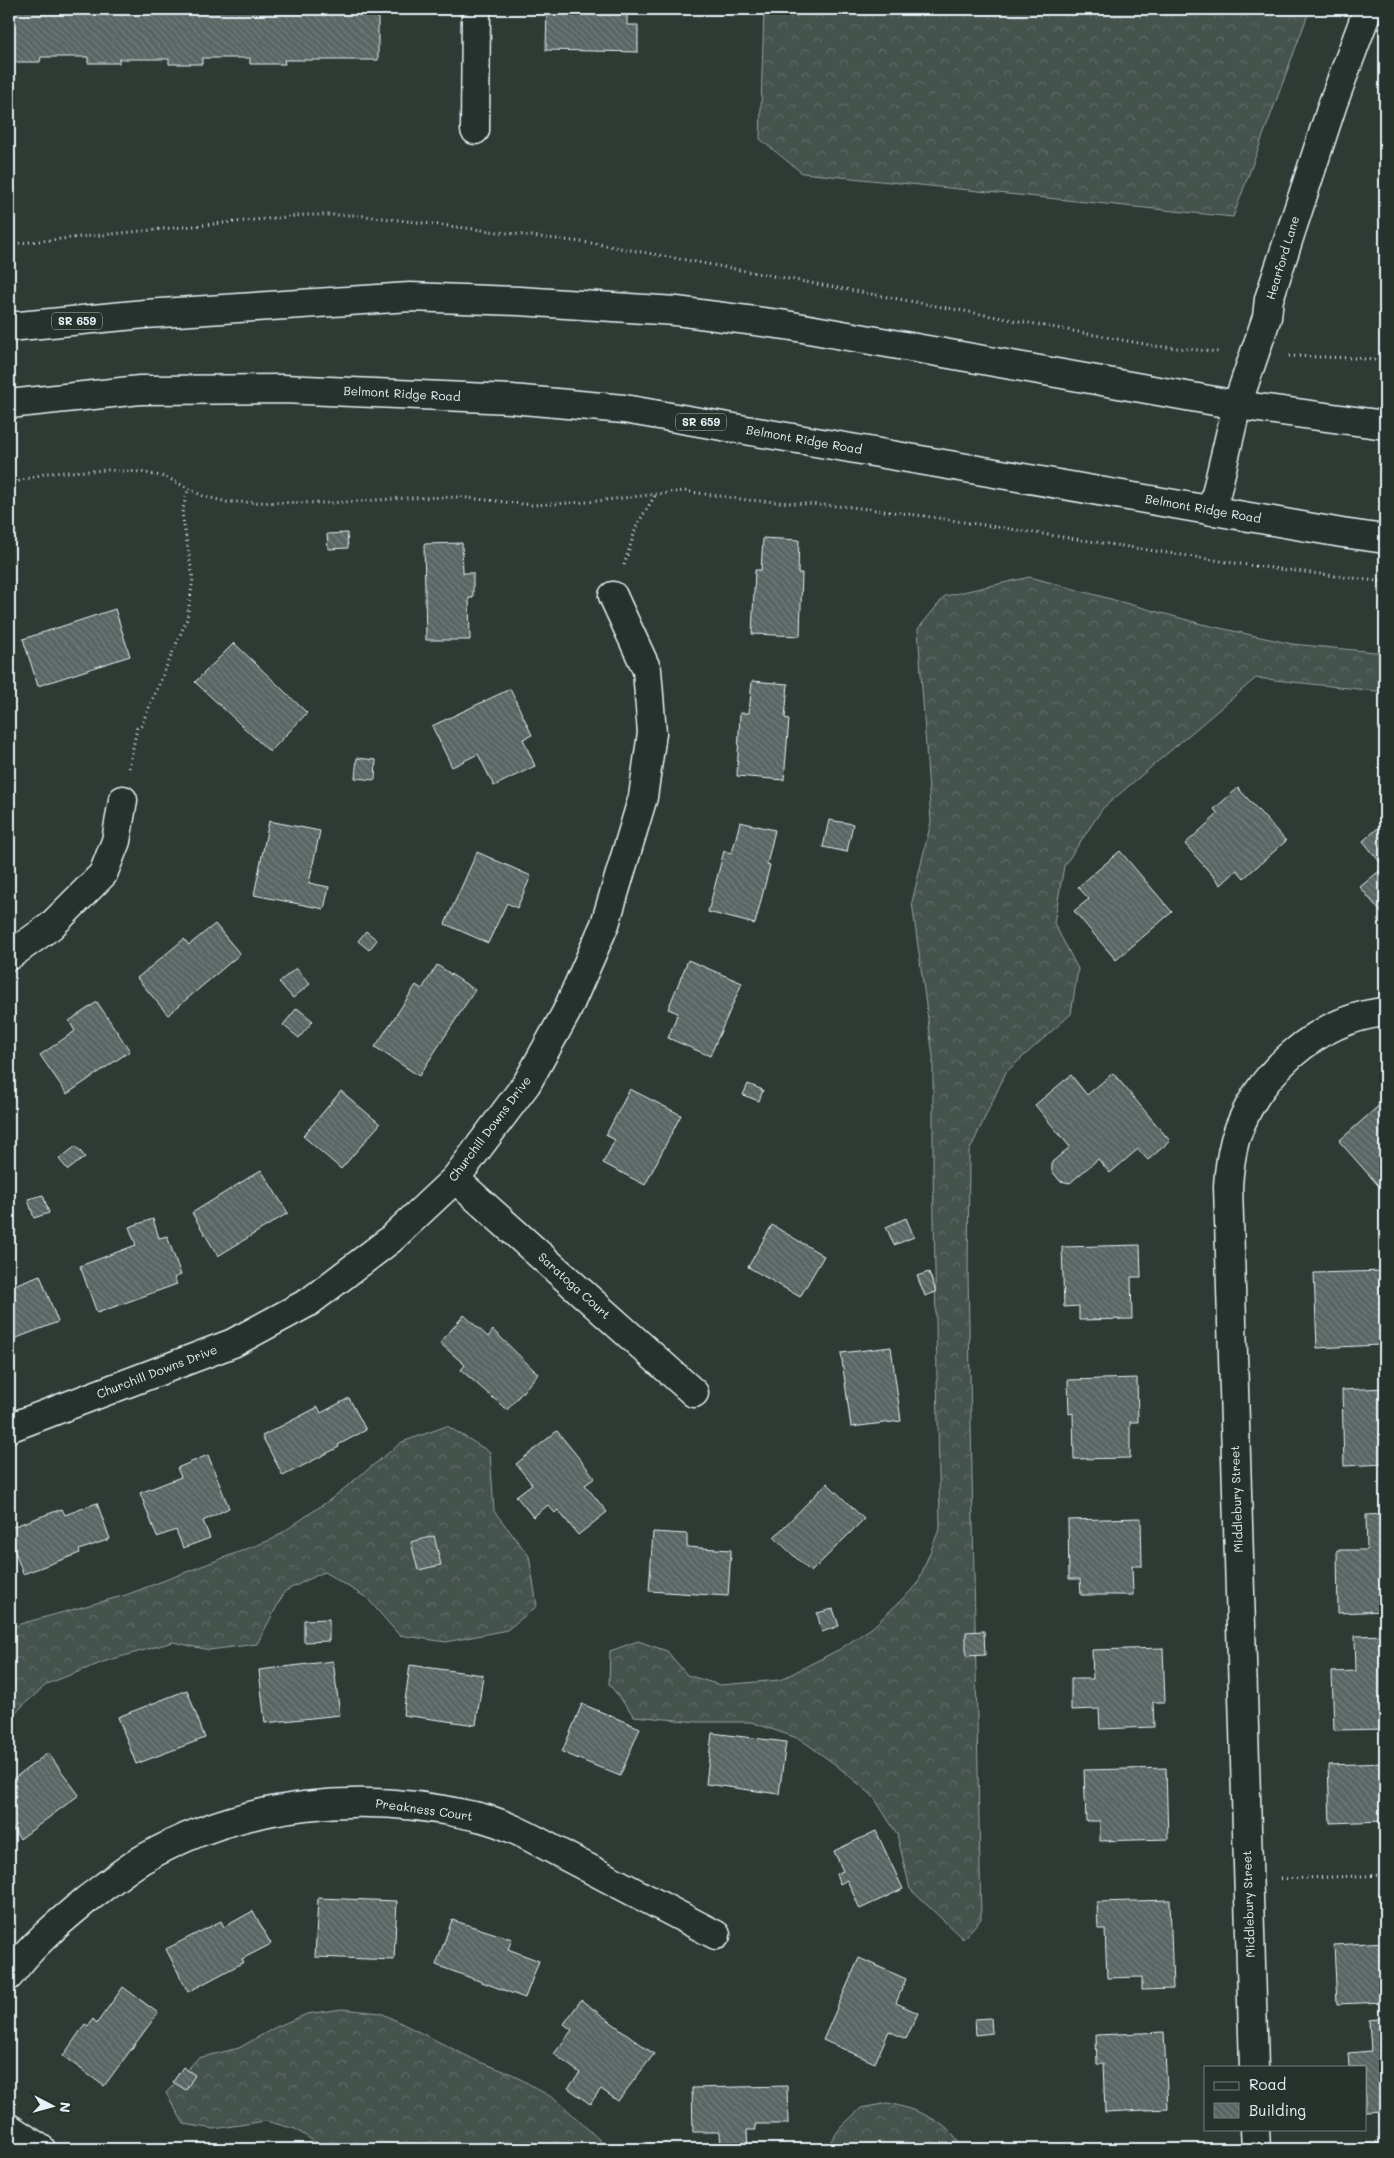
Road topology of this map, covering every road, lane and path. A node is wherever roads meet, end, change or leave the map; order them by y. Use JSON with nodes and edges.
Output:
{"nodes":[{"id":1,"x":476,"y":9,"type":"edge"},
{"id":2,"x":1368,"y":9,"type":"edge"},
{"id":3,"x":474,"y":130,"type":"dead end"},
{"id":4,"x":9,"y":244,"type":"edge"},
{"id":5,"x":9,"y":328,"type":"edge"},
{"id":6,"x":1255,"y":356,"type":"junction"},
{"id":7,"x":1385,"y":361,"type":"edge"},
{"id":8,"x":9,"y":404,"type":"edge"},
{"id":9,"x":1237,"y":404,"type":"junction"},
{"id":10,"x":1385,"y":425,"type":"edge"},
{"id":11,"x":9,"y":484,"type":"edge"},
{"id":12,"x":188,"y":489,"type":"junction"},
{"id":13,"x":656,"y":494,"type":"junction"},
{"id":14,"x":1212,"y":511,"type":"junction"},
{"id":15,"x":1385,"y":539,"type":"edge"},
{"id":16,"x":1385,"y":582,"type":"edge"},
{"id":17,"x":613,"y":596,"type":"joint"},
{"id":18,"x":123,"y":800,"type":"joint"},
{"id":19,"x":9,"y":956,"type":"edge"},
{"id":20,"x":1385,"y":1012,"type":"edge"},
{"id":21,"x":455,"y":1180,"type":"junction"},
{"id":22,"x":694,"y":1394,"type":"dead end"},
{"id":23,"x":9,"y":1428,"type":"edge"},
{"id":24,"x":1385,"y":1875,"type":"edge"},
{"id":25,"x":1248,"y":1880,"type":"junction"},
{"id":26,"x":716,"y":1935,"type":"dead end"},
{"id":27,"x":9,"y":1976,"type":"edge"},
{"id":28,"x":1254,"y":2066,"type":"edge"},
{"id":29,"x":9,"y":2128,"type":"edge"},
{"id":30,"x":1256,"y":2130,"type":"edge"},
{"id":31,"x":41,"y":2149,"type":"edge"},
{"id":32,"x":1256,"y":2149,"type":"edge"}],
"edges":[{"from":1,"to":3,"type":"street"},
{"from":2,"to":6,"type":"street","name":"Hearford Lane"},
{"from":4,"to":6,"type":"path"},
{"from":5,"to":9,"type":"street","number":"SR 659"},
{"from":6,"to":7,"type":"path"},
{"from":6,"to":9,"type":"street","name":"Hearford Lane"},
{"from":8,"to":14,"type":"street","name":"Belmont Ridge Road","number":"SR 659"},
{"from":9,"to":10,"type":"street","number":"SR 659"},
{"from":9,"to":14,"type":"street","name":"Hearford Lane"},
{"from":11,"to":12,"type":"path"},
{"from":12,"to":13,"type":"path"},
{"from":12,"to":18,"type":"path"},
{"from":13,"to":16,"type":"path"},
{"from":13,"to":17,"type":"path"},
{"from":14,"to":15,"type":"street","name":"Belmont Ridge Road","number":"SR 659"},
{"from":17,"to":21,"type":"street","name":"Churchill Downs Drive"},
{"from":18,"to":19,"type":"street"},
{"from":20,"to":25,"type":"street","name":"Middlebury Street"},
{"from":21,"to":22,"type":"street","name":"Saratoga Court"},
{"from":21,"to":23,"type":"street","name":"Churchill Downs Drive"},
{"from":24,"to":25,"type":"path"},
{"from":25,"to":28,"type":"street","name":"Middlebury Street"},
{"from":26,"to":27,"type":"street","name":"Preakness Court"},
{"from":29,"to":31,"type":"street"},
{"from":30,"to":32,"type":"street"}]}
